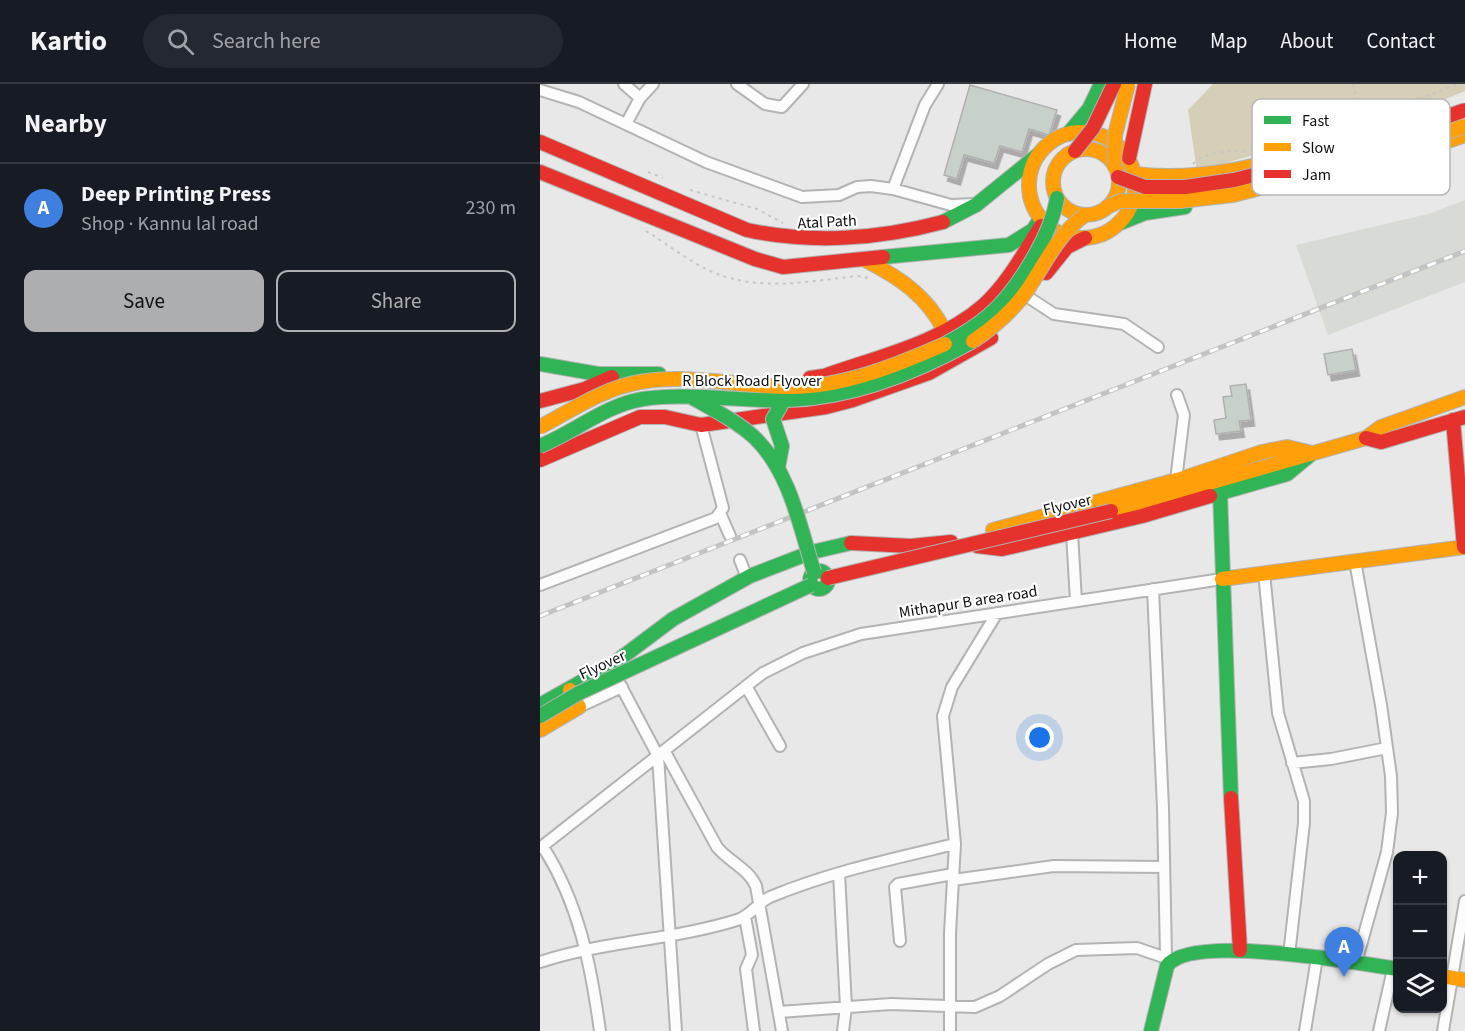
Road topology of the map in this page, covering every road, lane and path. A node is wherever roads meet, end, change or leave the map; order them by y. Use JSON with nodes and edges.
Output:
{"nodes":[{"id":1,"x":624,"y":84,"type":"edge"},
{"id":2,"x":653,"y":84,"type":"edge"},
{"id":3,"x":737,"y":84,"type":"edge"},
{"id":4,"x":803,"y":84,"type":"edge"},
{"id":5,"x":938,"y":84,"type":"edge"},
{"id":6,"x":1101,"y":84,"type":"edge"},
{"id":7,"x":1114,"y":84,"type":"edge"},
{"id":8,"x":1128,"y":84,"type":"edge"},
{"id":9,"x":1145,"y":84,"type":"edge"},
{"id":10,"x":1353,"y":84,"type":"edge"},
{"id":11,"x":1458,"y":84,"type":"edge"},
{"id":12,"x":540,"y":90,"type":"edge"},
{"id":13,"x":640,"y":98,"type":"junction"},
{"id":14,"x":1357,"y":99,"type":"edge"},
{"id":15,"x":1418,"y":99,"type":"edge"},
{"id":16,"x":1465,"y":101,"type":"edge"},
{"id":17,"x":1450,"y":107,"type":"edge"},
{"id":18,"x":1465,"y":110,"type":"edge"},
{"id":19,"x":1450,"y":117,"type":"edge"},
{"id":20,"x":626,"y":124,"type":"junction"},
{"id":21,"x":1465,"y":126,"type":"edge"},
{"id":22,"x":1064,"y":130,"type":"junction"},
{"id":23,"x":1450,"y":131,"type":"edge"},
{"id":24,"x":1465,"y":135,"type":"edge"},
{"id":25,"x":1450,"y":140,"type":"edge"},
{"id":26,"x":540,"y":142,"type":"edge"},
{"id":27,"x":1037,"y":149,"type":"junction"},
{"id":28,"x":1252,"y":150,"type":"edge"},
{"id":29,"x":1075,"y":151,"type":"junction"},
{"id":30,"x":1129,"y":158,"type":"junction"},
{"id":31,"x":1252,"y":165,"type":"edge"},
{"id":32,"x":646,"y":171,"type":"dead end"},
{"id":33,"x":1116,"y":171,"type":"junction"},
{"id":34,"x":540,"y":172,"type":"edge"},
{"id":35,"x":1135,"y":174,"type":"junction"},
{"id":36,"x":1252,"y":175,"type":"edge"},
{"id":37,"x":1181,"y":178,"type":"junction"},
{"id":38,"x":665,"y":179,"type":"dead end"},
{"id":39,"x":684,"y":188,"type":"dead end"},
{"id":40,"x":893,"y":189,"type":"junction"},
{"id":41,"x":1252,"y":190,"type":"edge"},
{"id":42,"x":1261,"y":195,"type":"edge"},
{"id":43,"x":1057,"y":198,"type":"junction"},
{"id":44,"x":975,"y":204,"type":"junction"},
{"id":45,"x":1107,"y":207,"type":"junction"},
{"id":46,"x":1085,"y":215,"type":"junction"},
{"id":47,"x":1043,"y":220,"type":"junction"},
{"id":48,"x":784,"y":223,"type":"dead end"},
{"id":49,"x":1120,"y":223,"type":"junction"},
{"id":50,"x":1085,"y":238,"type":"junction"},
{"id":51,"x":866,"y":261,"type":"junction"},
{"id":52,"x":1028,"y":297,"type":"junction"},
{"id":53,"x":944,"y":330,"type":"junction"},
{"id":54,"x":1158,"y":347,"type":"dead end"},
{"id":55,"x":896,"y":349,"type":"junction"},
{"id":56,"x":540,"y":364,"type":"edge"},
{"id":57,"x":619,"y":374,"type":"junction"},
{"id":58,"x":652,"y":374,"type":"junction"},
{"id":59,"x":909,"y":381,"type":"junction"},
{"id":60,"x":1177,"y":395,"type":"dead end"},
{"id":61,"x":691,"y":397,"type":"junction"},
{"id":62,"x":1465,"y":397,"type":"edge"},
{"id":63,"x":784,"y":400,"type":"junction"},
{"id":64,"x":540,"y":401,"type":"edge"},
{"id":65,"x":1451,"y":402,"type":"junction"},
{"id":66,"x":649,"y":416,"type":"junction"},
{"id":67,"x":1459,"y":419,"type":"edge"},
{"id":68,"x":701,"y":425,"type":"junction"},
{"id":69,"x":540,"y":427,"type":"edge"},
{"id":70,"x":1366,"y":438,"type":"junction"},
{"id":71,"x":540,"y":446,"type":"edge"},
{"id":72,"x":1312,"y":453,"type":"junction"},
{"id":73,"x":540,"y":460,"type":"edge"},
{"id":74,"x":778,"y":468,"type":"junction"},
{"id":75,"x":1176,"y":480,"type":"junction"},
{"id":76,"x":1220,"y":492,"type":"junction"},
{"id":77,"x":720,"y":513,"type":"junction"},
{"id":78,"x":1072,"y":533,"type":"junction"},
{"id":79,"x":730,"y":537,"type":"dead end"},
{"id":80,"x":948,"y":542,"type":"junction"},
{"id":81,"x":1465,"y":549,"type":"edge"},
{"id":82,"x":740,"y":560,"type":"dead end"},
{"id":83,"x":1355,"y":561,"type":"junction"},
{"id":84,"x":1264,"y":573,"type":"junction"},
{"id":85,"x":747,"y":578,"type":"junction"},
{"id":86,"x":813,"y":578,"type":"junction"},
{"id":87,"x":1222,"y":579,"type":"junction"},
{"id":88,"x":540,"y":585,"type":"edge"},
{"id":89,"x":1153,"y":589,"type":"junction"},
{"id":90,"x":1076,"y":601,"type":"junction"},
{"id":91,"x":997,"y":613,"type":"junction"},
{"id":92,"x":610,"y":666,"type":"junction"},
{"id":93,"x":746,"y":686,"type":"junction"},
{"id":94,"x":622,"y":687,"type":"junction"},
{"id":95,"x":569,"y":688,"type":"junction"},
{"id":96,"x":540,"y":705,"type":"edge"},
{"id":97,"x":579,"y":707,"type":"junction"},
{"id":98,"x":540,"y":717,"type":"edge"},
{"id":99,"x":540,"y":730,"type":"edge"},
{"id":100,"x":780,"y":746,"type":"dead end"},
{"id":101,"x":1387,"y":748,"type":"junction"},
{"id":102,"x":662,"y":754,"type":"junction"},
{"id":103,"x":1292,"y":763,"type":"junction"},
{"id":104,"x":955,"y":844,"type":"junction"},
{"id":105,"x":541,"y":847,"type":"edge"},
{"id":106,"x":1164,"y":867,"type":"junction"},
{"id":107,"x":839,"y":873,"type":"junction"},
{"id":108,"x":953,"y":877,"type":"junction"},
{"id":109,"x":1465,"y":901,"type":"edge"},
{"id":110,"x":760,"y":902,"type":"junction"},
{"id":111,"x":745,"y":917,"type":"junction"},
{"id":112,"x":671,"y":935,"type":"junction"},
{"id":113,"x":900,"y":941,"type":"dead end"},
{"id":114,"x":586,"y":949,"type":"junction"},
{"id":115,"x":1240,"y":950,"type":"junction"},
{"id":116,"x":1289,"y":955,"type":"junction"},
{"id":117,"x":1169,"y":958,"type":"junction"},
{"id":118,"x":1317,"y":958,"type":"junction"},
{"id":119,"x":540,"y":962,"type":"edge"},
{"id":120,"x":1356,"y":963,"type":"junction"},
{"id":121,"x":1393,"y":969,"type":"edge"},
{"id":122,"x":1447,"y":973,"type":"edge"},
{"id":123,"x":1393,"y":977,"type":"edge"},
{"id":124,"x":1447,"y":977,"type":"edge"},
{"id":125,"x":1465,"y":980,"type":"edge"},
{"id":126,"x":950,"y":1005,"type":"junction"},
{"id":127,"x":846,"y":1007,"type":"junction"},
{"id":128,"x":779,"y":1012,"type":"junction"},
{"id":129,"x":1444,"y":1013,"type":"edge"},
{"id":130,"x":600,"y":1031,"type":"edge"},
{"id":131,"x":676,"y":1031,"type":"edge"},
{"id":132,"x":754,"y":1031,"type":"edge"},
{"id":133,"x":782,"y":1031,"type":"edge"},
{"id":134,"x":843,"y":1031,"type":"edge"},
{"id":135,"x":950,"y":1031,"type":"edge"},
{"id":136,"x":1151,"y":1031,"type":"edge"},
{"id":137,"x":1305,"y":1031,"type":"edge"},
{"id":138,"x":1379,"y":1031,"type":"edge"},
{"id":139,"x":1443,"y":1031,"type":"edge"}],
"edges":[{"from":1,"to":13,"type":"street"},
{"from":2,"to":13,"type":"street"},
{"from":3,"to":4,"type":"street"},
{"from":5,"to":40,"type":"street"},
{"from":6,"to":22,"type":"main road","name":"Atal Path"},
{"from":7,"to":29,"type":"main road","bridge":true},
{"from":8,"to":33,"type":"main road","bridge":true},
{"from":9,"to":30,"type":"main road"},
{"from":10,"to":14,"type":"path"},
{"from":11,"to":15,"type":"path"},
{"from":12,"to":20,"type":"street"},
{"from":13,"to":20,"type":"street"},
{"from":16,"to":17,"type":"main road"},
{"from":18,"to":19,"type":"main road","bridge":true},
{"from":20,"to":40,"type":"street"},
{"from":21,"to":23,"type":"main road","name":"R Block Road Flyover","bridge":true},
{"from":22,"to":27,"type":"main road","name":"Atal Path"},
{"from":22,"to":27,"type":"path"},
{"from":22,"to":30,"type":"main road"},
{"from":24,"to":25,"type":"main road"},
{"from":26,"to":44,"type":"main road","name":"Atal Path"},
{"from":27,"to":44,"type":"main road","name":"Atal Path"},
{"from":27,"to":47,"type":"main road"},
{"from":28,"to":37,"type":"path"},
{"from":29,"to":33,"type":"main road"},
{"from":29,"to":43,"type":"main road","name":"R Block Road Flyover"},
{"from":30,"to":35,"type":"main road"},
{"from":31,"to":37,"type":"main road"},
{"from":32,"to":38,"type":"path"},
{"from":33,"to":36,"type":"main road","bridge":true},
{"from":33,"to":45,"type":"main road"},
{"from":34,"to":51,"type":"main road"},
{"from":35,"to":37,"type":"main road"},
{"from":35,"to":49,"type":"main road"},
{"from":39,"to":48,"type":"path"},
{"from":40,"to":44,"type":"street"},
{"from":41,"to":45,"type":"main road","name":"R Block Road Flyover","bridge":true},
{"from":42,"to":49,"type":"main road"},
{"from":43,"to":46,"type":"main road"},
{"from":43,"to":69,"type":"main road","name":"R Block Road Flyover","bridge":true},
{"from":45,"to":46,"type":"main road","name":"R Block Road Flyover"},
{"from":46,"to":63,"type":"main road","name":"R Block Road Flyover","bridge":true},
{"from":47,"to":50,"type":"main road"},
{"from":47,"to":51,"type":"main road"},
{"from":47,"to":53,"type":"main road"},
{"from":49,"to":50,"type":"main road"},
{"from":50,"to":52,"type":"main road"},
{"from":51,"to":53,"type":"main road"},
{"from":52,"to":54,"type":"street"},
{"from":52,"to":59,"type":"main road"},
{"from":53,"to":55,"type":"main road"},
{"from":55,"to":58,"type":"main road"},
{"from":55,"to":59,"type":"main road"},
{"from":56,"to":57,"type":"main road"},
{"from":57,"to":58,"type":"main road"},
{"from":57,"to":64,"type":"main road"},
{"from":58,"to":66,"type":"main road"},
{"from":59,"to":68,"type":"main road"},
{"from":60,"to":75,"type":"street"},
{"from":61,"to":63,"type":"main road","name":"R Block Road Flyover","bridge":true},
{"from":61,"to":71,"type":"main road","name":"R Block Road Flyover","bridge":true},
{"from":61,"to":74,"type":"main road","bridge":true},
{"from":62,"to":65,"type":"main road"},
{"from":63,"to":74,"type":"main road","bridge":true},
{"from":65,"to":67,"type":"main road"},
{"from":65,"to":70,"type":"main road"},
{"from":66,"to":68,"type":"main road"},
{"from":66,"to":73,"type":"main road"},
{"from":67,"to":70,"type":"main road"},
{"from":67,"to":81,"type":"main road"},
{"from":68,"to":77,"type":"street"},
{"from":70,"to":72,"type":"main road","name":"Flyover"},
{"from":72,"to":75,"type":"main road"},
{"from":72,"to":76,"type":"main road"},
{"from":72,"to":86,"type":"main road","name":"Flyover","bridge":true},
{"from":74,"to":86,"type":"main road","bridge":true},
{"from":75,"to":80,"type":"main road"},
{"from":76,"to":78,"type":"main road"},
{"from":76,"to":87,"type":"main road"},
{"from":77,"to":79,"type":"street"},
{"from":77,"to":88,"type":"street"},
{"from":78,"to":80,"type":"main road"},
{"from":78,"to":90,"type":"street"},
{"from":80,"to":85,"type":"main road"},
{"from":81,"to":83,"type":"main road","name":"Mithapur B area road"},
{"from":82,"to":85,"type":"street"},
{"from":83,"to":84,"type":"main road","name":"Mithapur B area road"},
{"from":83,"to":101,"type":"street"},
{"from":84,"to":87,"type":"main road","name":"Mithapur B area road"},
{"from":84,"to":103,"type":"street"},
{"from":85,"to":92,"type":"main road"},
{"from":86,"to":98,"type":"main road","name":"Flyover","bridge":true},
{"from":87,"to":89,"type":"street","name":"Mithapur B area road"},
{"from":87,"to":115,"type":"main road"},
{"from":89,"to":90,"type":"street","name":"Mithapur B area road"},
{"from":89,"to":106,"type":"street"},
{"from":90,"to":91,"type":"street","name":"Mithapur B area road"},
{"from":91,"to":93,"type":"street","name":"Mithapur B area road"},
{"from":91,"to":104,"type":"street"},
{"from":92,"to":94,"type":"street"},
{"from":92,"to":95,"type":"main road"},
{"from":93,"to":100,"type":"street"},
{"from":93,"to":102,"type":"street","name":"Mithapur B area road"},
{"from":94,"to":97,"type":"street"},
{"from":94,"to":102,"type":"street"},
{"from":95,"to":96,"type":"main road"},
{"from":95,"to":97,"type":"main road"},
{"from":97,"to":99,"type":"main road"},
{"from":101,"to":103,"type":"street"},
{"from":101,"to":120,"type":"street"},
{"from":102,"to":105,"type":"street","name":"Mithapur B area road"},
{"from":102,"to":110,"type":"street"},
{"from":102,"to":112,"type":"street"},
{"from":103,"to":116,"type":"street"},
{"from":104,"to":107,"type":"street"},
{"from":104,"to":108,"type":"street"},
{"from":105,"to":114,"type":"street"},
{"from":106,"to":108,"type":"street"},
{"from":106,"to":117,"type":"street"},
{"from":107,"to":110,"type":"street"},
{"from":107,"to":127,"type":"street"},
{"from":108,"to":113,"type":"street"},
{"from":108,"to":126,"type":"street"},
{"from":109,"to":122,"type":"street"},
{"from":110,"to":111,"type":"street"},
{"from":110,"to":128,"type":"street"},
{"from":111,"to":112,"type":"street"},
{"from":111,"to":132,"type":"street"},
{"from":112,"to":114,"type":"street"},
{"from":112,"to":131,"type":"street"},
{"from":114,"to":119,"type":"street"},
{"from":114,"to":130,"type":"street"},
{"from":115,"to":116,"type":"main road"},
{"from":115,"to":117,"type":"main road"},
{"from":116,"to":118,"type":"main road"},
{"from":117,"to":126,"type":"street"},
{"from":117,"to":136,"type":"main road"},
{"from":118,"to":120,"type":"main road"},
{"from":118,"to":137,"type":"street"},
{"from":120,"to":121,"type":"main road"},
{"from":123,"to":138,"type":"street"},
{"from":124,"to":125,"type":"main road"},
{"from":126,"to":127,"type":"street"},
{"from":126,"to":135,"type":"street"},
{"from":127,"to":128,"type":"street"},
{"from":127,"to":134,"type":"street"},
{"from":128,"to":133,"type":"street"},
{"from":129,"to":139,"type":"street"}]}
